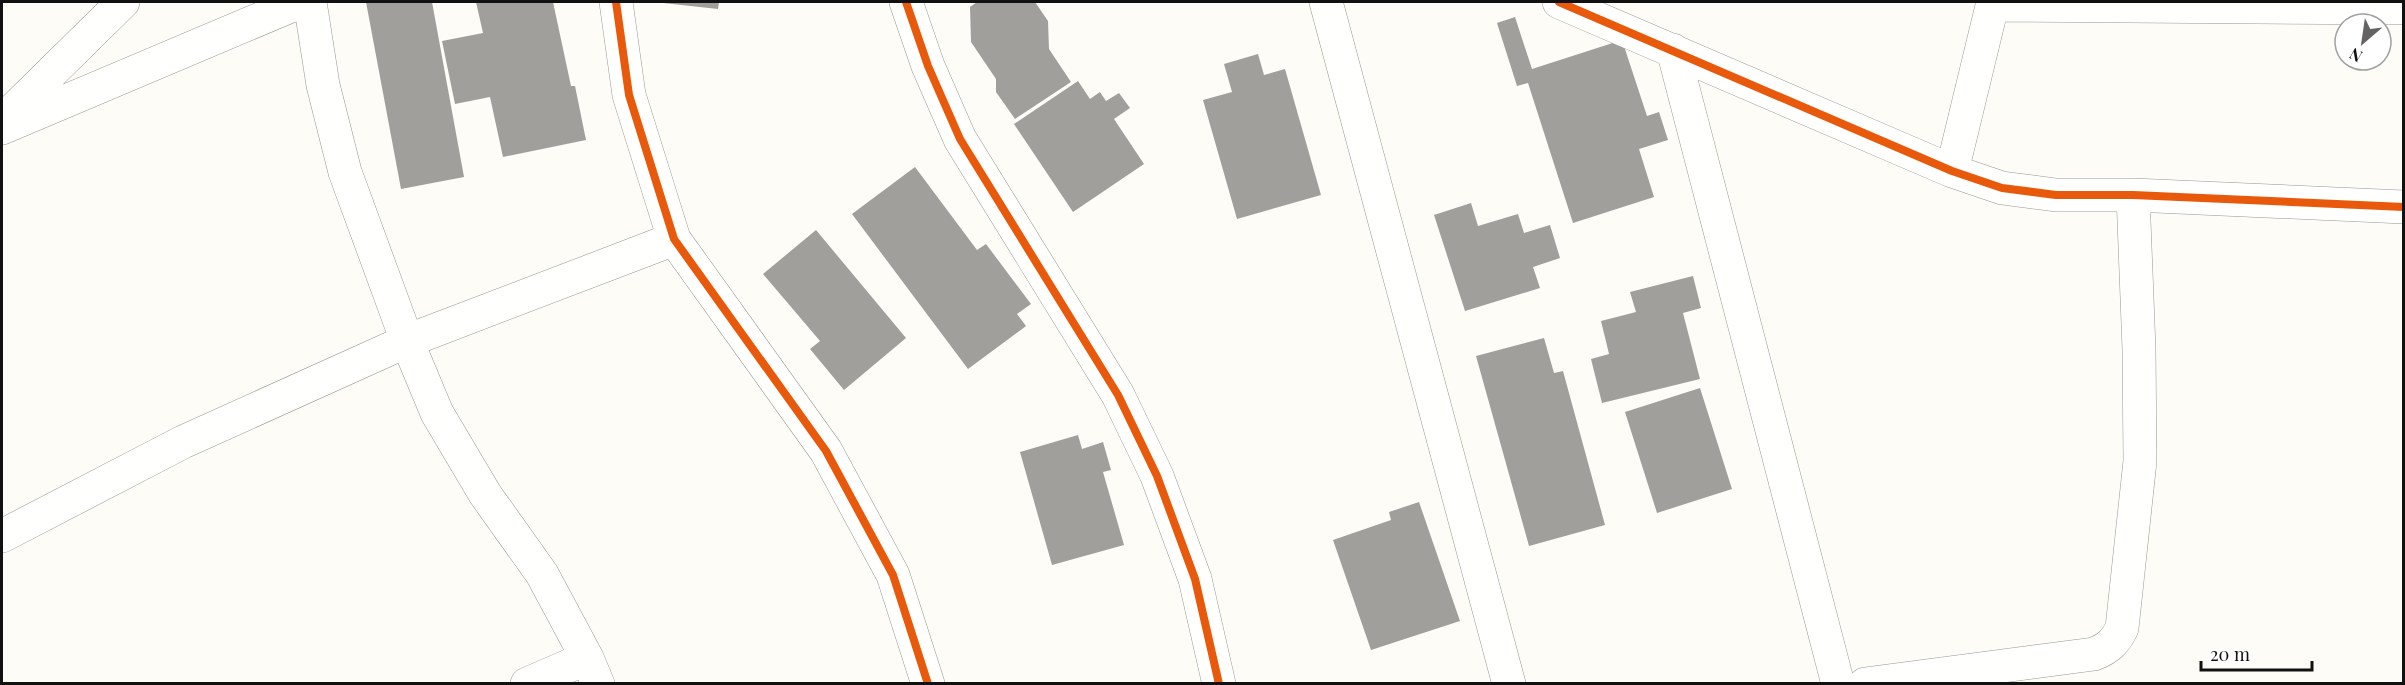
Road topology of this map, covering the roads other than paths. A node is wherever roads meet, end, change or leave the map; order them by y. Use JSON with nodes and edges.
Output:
{"nodes":[{"id":1,"x":123,"y":2,"type":"edge"},
{"id":2,"x":300,"y":2,"type":"edge"},
{"id":3,"x":310,"y":2,"type":"edge"},
{"id":4,"x":615,"y":2,"type":"edge"},
{"id":5,"x":906,"y":2,"type":"edge"},
{"id":6,"x":1326,"y":2,"type":"edge"},
{"id":7,"x":1559,"y":2,"type":"edge"},
{"id":8,"x":1993,"y":3,"type":"edge"},
{"id":9,"x":2403,"y":8,"type":"edge"},
{"id":10,"x":1673,"y":50,"type":"junction"},
{"id":11,"x":2,"y":121,"type":"edge"},
{"id":12,"x":2,"y":128,"type":"edge"},
{"id":13,"x":1952,"y":171,"type":"junction"},
{"id":14,"x":2133,"y":195,"type":"junction"},
{"id":15,"x":2403,"y":207,"type":"edge"},
{"id":16,"x":674,"y":239,"type":"junction"},
{"id":17,"x":407,"y":341,"type":"junction"},
{"id":18,"x":2,"y":536,"type":"edge"},
{"id":19,"x":593,"y":671,"type":"edge"},
{"id":20,"x":527,"y":684,"type":"edge"},
{"id":21,"x":928,"y":684,"type":"edge"},
{"id":22,"x":1219,"y":684,"type":"edge"},
{"id":23,"x":1509,"y":684,"type":"edge"},
{"id":24,"x":1838,"y":684,"type":"edge"},
{"id":25,"x":1865,"y":684,"type":"edge"}],
"edges":[{"from":1,"to":11,"type":"street"},
{"from":2,"to":12,"type":"street"},
{"from":3,"to":17,"type":"street"},
{"from":4,"to":16,"type":"street"},
{"from":5,"to":22,"type":"street"},
{"from":6,"to":23,"type":"street"},
{"from":7,"to":10,"type":"street"},
{"from":8,"to":9,"type":"street"},
{"from":8,"to":13,"type":"street"},
{"from":10,"to":13,"type":"street"},
{"from":10,"to":24,"type":"street"},
{"from":13,"to":14,"type":"street"},
{"from":14,"to":15,"type":"street"},
{"from":14,"to":25,"type":"street"},
{"from":16,"to":17,"type":"street"},
{"from":16,"to":21,"type":"street"},
{"from":17,"to":18,"type":"street"},
{"from":17,"to":19,"type":"street"},
{"from":19,"to":20,"type":"street"}]}
